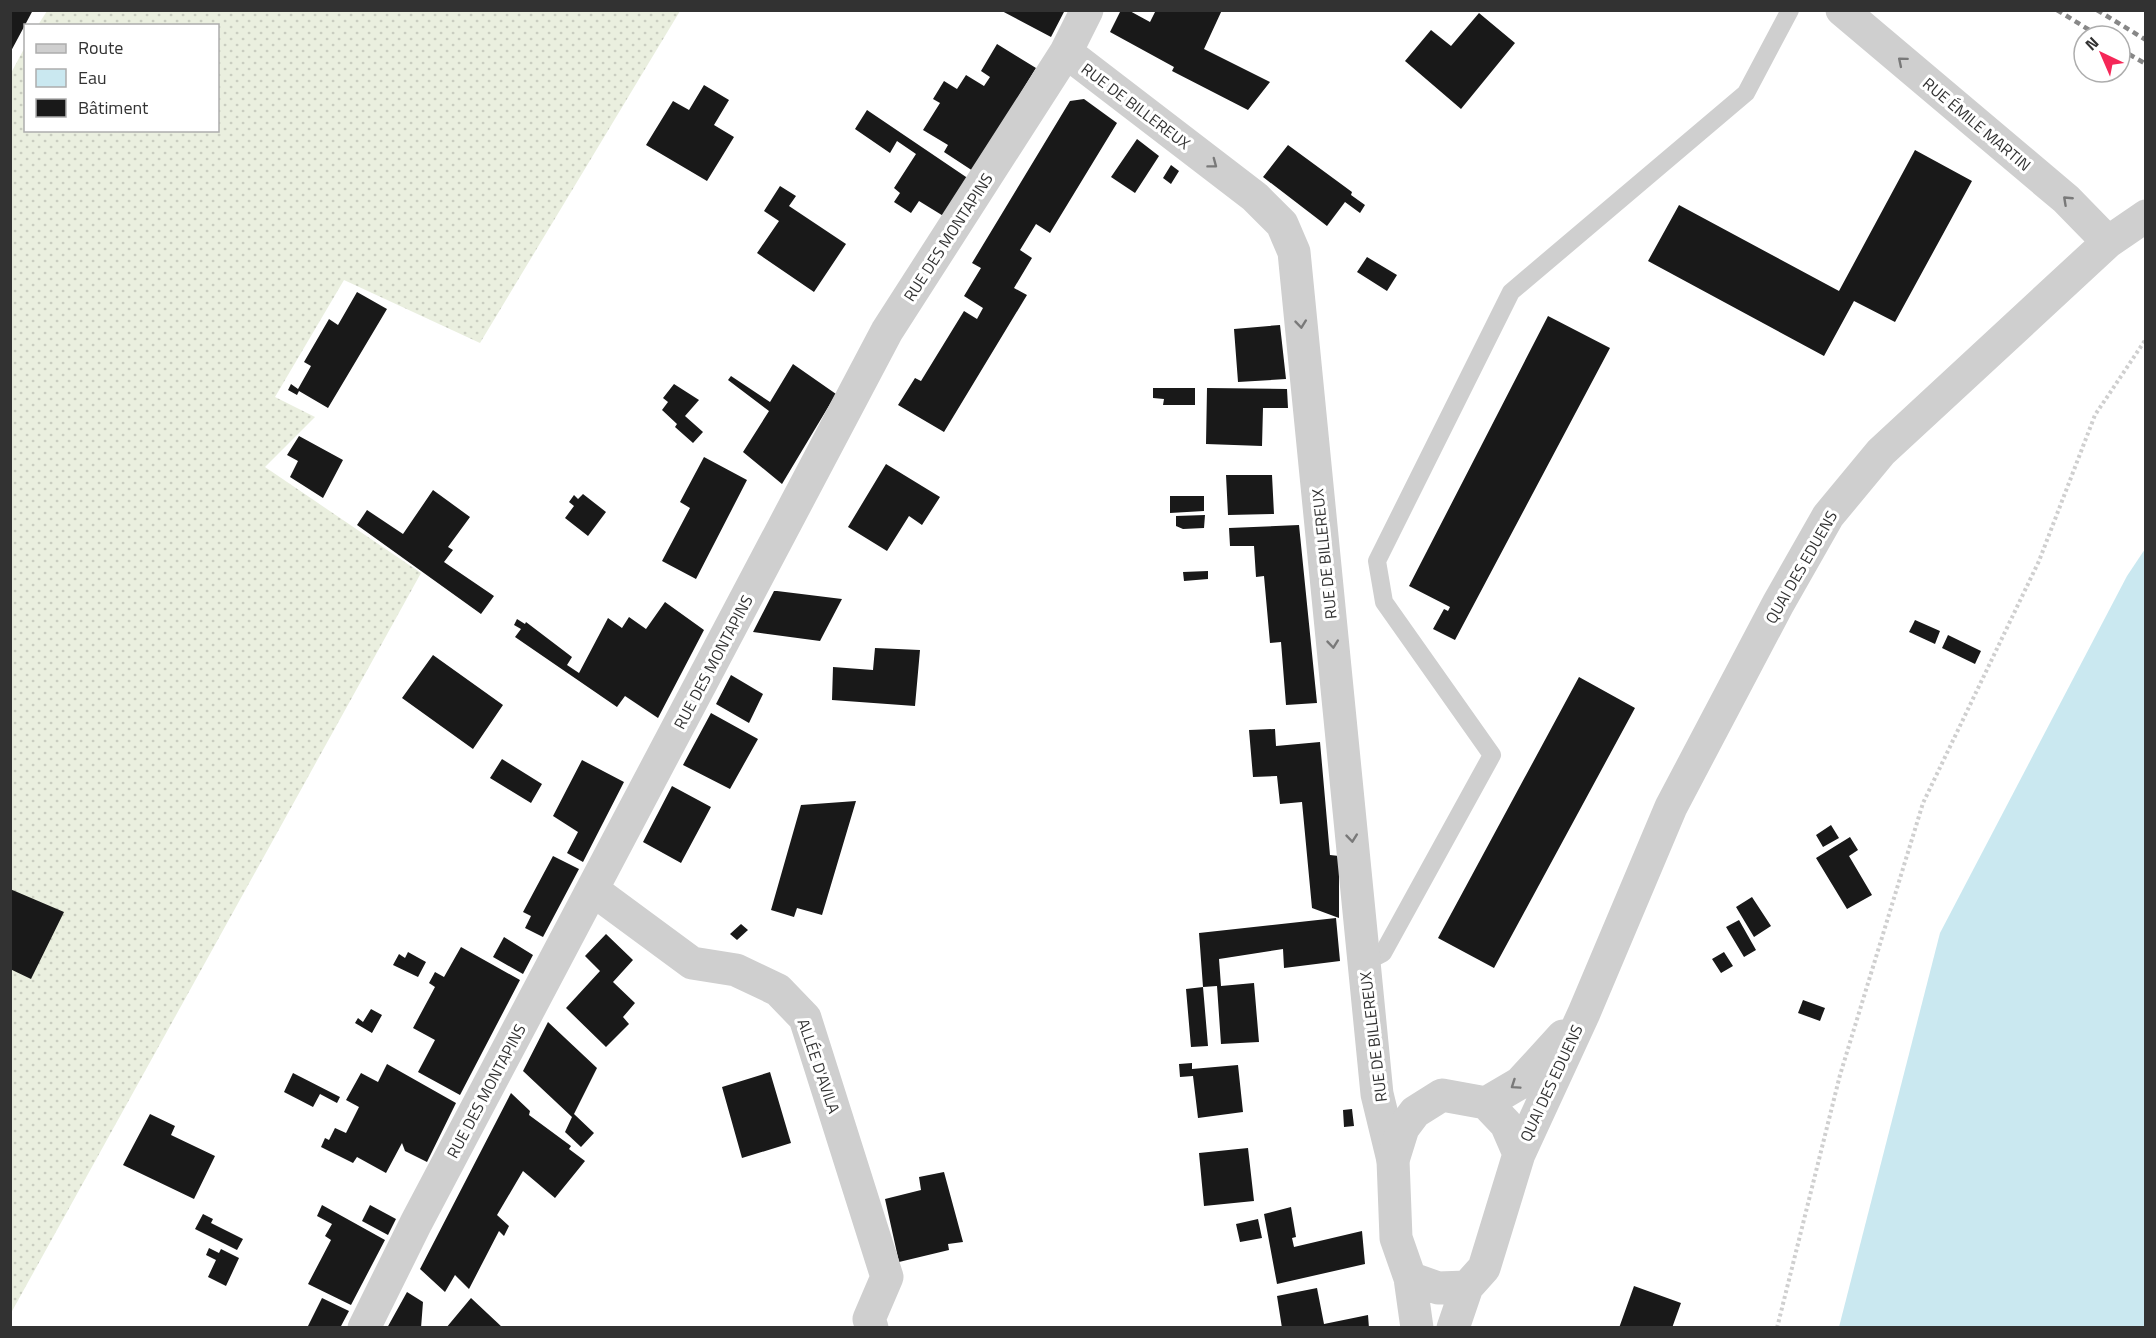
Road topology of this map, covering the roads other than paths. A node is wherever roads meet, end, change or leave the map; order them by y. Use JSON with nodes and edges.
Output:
{"nodes":[{"id":1,"x":1087,"y":10,"type":"edge"},
{"id":2,"x":1790,"y":10,"type":"edge"},
{"id":3,"x":1842,"y":10,"type":"edge"},
{"id":4,"x":1066,"y":52,"type":"junction"},
{"id":5,"x":2145,"y":216,"type":"edge"},
{"id":6,"x":2108,"y":242,"type":"junction"},
{"id":7,"x":592,"y":890,"type":"junction"},
{"id":8,"x":1364,"y":963,"type":"junction"},
{"id":9,"x":1584,"y":1013,"type":"junction"},
{"id":10,"x":1486,"y":1103,"type":"junction"},
{"id":11,"x":1519,"y":1154,"type":"junction"},
{"id":12,"x":1393,"y":1160,"type":"junction"},
{"id":13,"x":1410,"y":1278,"type":"junction"},
{"id":14,"x":1467,"y":1287,"type":"junction"},
{"id":15,"x":871,"y":1323,"type":"edge"},
{"id":16,"x":364,"y":1328,"type":"edge"},
{"id":17,"x":1417,"y":1328,"type":"edge"},
{"id":18,"x":1453,"y":1328,"type":"edge"}],
"edges":[{"from":1,"to":4,"type":"street","name":"RUE DES MONTAPINS"},
{"from":2,"to":8,"type":"lane"},
{"from":6,"to":3,"type":"street","name":"RUE ÉMILE MARTIN","one_way":true},
{"from":4,"to":7,"type":"street","name":"RUE DES MONTAPINS"},
{"from":4,"to":8,"type":"street","name":"RUE DE BILLEREUX","one_way":true},
{"from":5,"to":6,"type":"street","name":"QUAI DES EDUENS"},
{"from":6,"to":9,"type":"street","name":"QUAI DES EDUENS"},
{"from":7,"to":15,"type":"street","name":"ALLÉE D'AVILA"},
{"from":7,"to":16,"type":"street","name":"RUE DES MONTAPINS"},
{"from":8,"to":12,"type":"street","name":"RUE DE BILLEREUX"},
{"from":9,"to":10,"type":"street","name":"QUAI DES EDUENS","one_way":true},
{"from":9,"to":11,"type":"street","name":"QUAI DES EDUENS"},
{"from":10,"to":11,"type":"street"},
{"from":10,"to":12,"type":"street"},
{"from":11,"to":14,"type":"street"},
{"from":12,"to":13,"type":"street"},
{"from":13,"to":14,"type":"street"},
{"from":13,"to":17,"type":"street"},
{"from":14,"to":18,"type":"street"}]}
